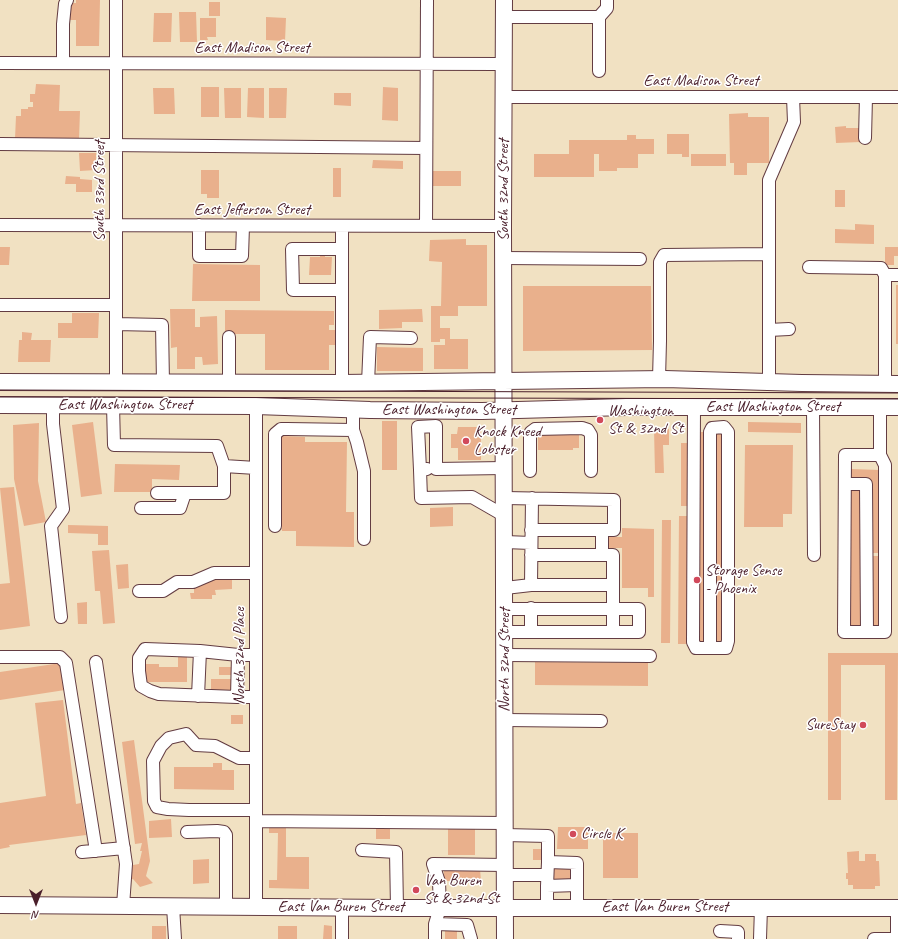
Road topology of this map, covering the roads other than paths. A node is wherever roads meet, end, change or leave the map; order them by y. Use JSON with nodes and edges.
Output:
{"nodes":[{"id":1,"x":67,"y":0,"type":"edge"},
{"id":2,"x":116,"y":0,"type":"edge"},
{"id":3,"x":427,"y":0,"type":"edge"},
{"id":4,"x":504,"y":0,"type":"edge"},
{"id":5,"x":607,"y":0,"type":"edge"},
{"id":6,"x":504,"y":17,"type":"junction"},
{"id":7,"x":599,"y":17,"type":"junction"},
{"id":8,"x":0,"y":63,"type":"edge"},
{"id":9,"x":63,"y":64,"type":"junction"},
{"id":10,"x":116,"y":64,"type":"junction"},
{"id":11,"x":427,"y":64,"type":"junction"},
{"id":12,"x":504,"y":64,"type":"junction"},
{"id":13,"x":599,"y":71,"type":"dead end"},
{"id":14,"x":504,"y":97,"type":"junction"},
{"id":15,"x":793,"y":97,"type":"junction"},
{"id":16,"x":866,"y":97,"type":"junction"},
{"id":17,"x":898,"y":97,"type":"edge"},
{"id":18,"x":865,"y":138,"type":"dead end"},
{"id":19,"x":0,"y":144,"type":"edge"},
{"id":20,"x":116,"y":144,"type":"junction"},
{"id":21,"x":426,"y":148,"type":"junction"},
{"id":22,"x":0,"y":225,"type":"edge"},
{"id":23,"x":116,"y":225,"type":"junction"},
{"id":24,"x":198,"y":225,"type":"junction"},
{"id":25,"x":243,"y":226,"type":"junction"},
{"id":26,"x":342,"y":226,"type":"junction"},
{"id":27,"x":426,"y":226,"type":"junction"},
{"id":28,"x":503,"y":226,"type":"junction"},
{"id":29,"x":342,"y":249,"type":"junction"},
{"id":30,"x":769,"y":254,"type":"junction"},
{"id":31,"x":503,"y":258,"type":"junction"},
{"id":32,"x":640,"y":259,"type":"dead end"},
{"id":33,"x":809,"y":267,"type":"dead end"},
{"id":34,"x":898,"y":275,"type":"edge"},
{"id":35,"x":885,"y":276,"type":"junction"},
{"id":36,"x":342,"y":290,"type":"junction"},
{"id":37,"x":0,"y":305,"type":"edge"},
{"id":38,"x":116,"y":305,"type":"junction"},
{"id":39,"x":116,"y":324,"type":"junction"},
{"id":40,"x":789,"y":329,"type":"dead end"},
{"id":41,"x":769,"y":330,"type":"junction"},
{"id":42,"x":229,"y":337,"type":"dead end"},
{"id":43,"x":410,"y":338,"type":"dead end"},
{"id":44,"x":504,"y":380,"type":"junction"},
{"id":45,"x":659,"y":380,"type":"junction"},
{"id":46,"x":0,"y":382,"type":"edge"},
{"id":47,"x":116,"y":383,"type":"junction"},
{"id":48,"x":163,"y":383,"type":"junction"},
{"id":49,"x":229,"y":383,"type":"junction"},
{"id":50,"x":342,"y":383,"type":"junction"},
{"id":51,"x":368,"y":383,"type":"junction"},
{"id":52,"x":769,"y":383,"type":"junction"},
{"id":53,"x":892,"y":384,"type":"edge"},
{"id":54,"x":0,"y":405,"type":"edge"},
{"id":55,"x":53,"y":405,"type":"junction"},
{"id":56,"x":113,"y":405,"type":"junction"},
{"id":57,"x":256,"y":406,"type":"junction"},
{"id":58,"x":694,"y":407,"type":"junction"},
{"id":59,"x":813,"y":407,"type":"junction"},
{"id":60,"x":880,"y":407,"type":"junction"},
{"id":61,"x":898,"y":407,"type":"edge"},
{"id":62,"x":353,"y":410,"type":"junction"},
{"id":63,"x":504,"y":410,"type":"junction"},
{"id":64,"x":353,"y":430,"type":"junction"},
{"id":65,"x":880,"y":455,"type":"junction"},
{"id":66,"x":224,"y":466,"type":"junction"},
{"id":67,"x":256,"y":468,"type":"junction"},
{"id":68,"x":504,"y":468,"type":"junction"},
{"id":69,"x":436,"y":469,"type":"junction"},
{"id":70,"x":420,"y":470,"type":"junction"},
{"id":71,"x":530,"y":471,"type":"dead end"},
{"id":72,"x":591,"y":471,"type":"dead end"},
{"id":73,"x":845,"y":484,"type":"junction"},
{"id":74,"x":157,"y":493,"type":"dead end"},
{"id":75,"x":185,"y":493,"type":"junction"},
{"id":76,"x":505,"y":498,"type":"junction"},
{"id":77,"x":532,"y":498,"type":"junction"},
{"id":78,"x":142,"y":508,"type":"dead end"},
{"id":79,"x":505,"y":516,"type":"junction"},
{"id":80,"x":275,"y":526,"type":"dead end"},
{"id":81,"x":531,"y":530,"type":"junction"},
{"id":82,"x":602,"y":530,"type":"junction"},
{"id":83,"x":364,"y":539,"type":"dead end"},
{"id":84,"x":505,"y":542,"type":"junction"},
{"id":85,"x":531,"y":549,"type":"junction"},
{"id":86,"x":602,"y":555,"type":"junction"},
{"id":87,"x":814,"y":555,"type":"dead end"},
{"id":88,"x":256,"y":573,"type":"junction"},
{"id":89,"x":531,"y":585,"type":"junction"},
{"id":90,"x":613,"y":585,"type":"junction"},
{"id":91,"x":505,"y":588,"type":"junction"},
{"id":92,"x":139,"y":590,"type":"dead end"},
{"id":93,"x":531,"y":608,"type":"junction"},
{"id":94,"x":613,"y":608,"type":"junction"},
{"id":95,"x":505,"y":609,"type":"junction"},
{"id":96,"x":61,"y":617,"type":"dead end"},
{"id":97,"x":505,"y":632,"type":"junction"},
{"id":98,"x":531,"y":632,"type":"junction"},
{"id":99,"x":613,"y":632,"type":"junction"},
{"id":100,"x":867,"y":632,"type":"junction"},
{"id":101,"x":710,"y":648,"type":"junction"},
{"id":102,"x":200,"y":651,"type":"junction"},
{"id":103,"x":238,"y":655,"type":"junction"},
{"id":104,"x":505,"y":655,"type":"junction"},
{"id":105,"x":256,"y":656,"type":"junction"},
{"id":106,"x":650,"y":656,"type":"dead end"},
{"id":107,"x":0,"y":657,"type":"edge"},
{"id":108,"x":96,"y":662,"type":"dead end"},
{"id":109,"x":198,"y":696,"type":"junction"},
{"id":110,"x":237,"y":697,"type":"junction"},
{"id":111,"x":256,"y":697,"type":"junction"},
{"id":112,"x":505,"y":720,"type":"junction"},
{"id":113,"x":601,"y":721,"type":"dead end"},
{"id":114,"x":256,"y":758,"type":"junction"},
{"id":115,"x":256,"y":815,"type":"junction"},
{"id":116,"x":505,"y":829,"type":"junction"},
{"id":117,"x":187,"y":832,"type":"dead end"},
{"id":118,"x":124,"y":848,"type":"junction"},
{"id":119,"x":362,"y":850,"type":"dead end"},
{"id":120,"x":96,"y":851,"type":"junction"},
{"id":121,"x":82,"y":852,"type":"dead end"},
{"id":122,"x":548,"y":862,"type":"junction"},
{"id":123,"x":505,"y":870,"type":"junction"},
{"id":124,"x":547,"y":880,"type":"junction"},
{"id":125,"x":577,"y":885,"type":"junction"},
{"id":126,"x":0,"y":905,"type":"edge"},
{"id":127,"x":123,"y":906,"type":"junction"},
{"id":128,"x":173,"y":906,"type":"junction"},
{"id":129,"x":226,"y":906,"type":"junction"},
{"id":130,"x":256,"y":907,"type":"junction"},
{"id":131,"x":342,"y":907,"type":"junction"},
{"id":132,"x":505,"y":907,"type":"junction"},
{"id":133,"x":546,"y":907,"type":"junction"},
{"id":134,"x":576,"y":907,"type":"junction"},
{"id":135,"x":761,"y":907,"type":"junction"},
{"id":136,"x":397,"y":908,"type":"junction"},
{"id":137,"x":440,"y":908,"type":"junction"},
{"id":138,"x":898,"y":908,"type":"edge"},
{"id":139,"x":435,"y":924,"type":"junction"},
{"id":140,"x":720,"y":932,"type":"dead end"},
{"id":141,"x":175,"y":939,"type":"edge"},
{"id":142,"x":342,"y":939,"type":"edge"},
{"id":143,"x":435,"y":939,"type":"edge"},
{"id":144,"x":470,"y":939,"type":"edge"},
{"id":145,"x":505,"y":939,"type":"edge"},
{"id":146,"x":738,"y":939,"type":"edge"},
{"id":147,"x":760,"y":939,"type":"edge"},
{"id":148,"x":874,"y":939,"type":"edge"},
{"id":149,"x":896,"y":939,"type":"edge"}],
"edges":[{"from":1,"to":9,"type":"street"},
{"from":2,"to":10,"type":"street","name":"South 33rd Street"},
{"from":3,"to":11,"type":"street"},
{"from":4,"to":6,"type":"main road","name":"South 32nd Street"},
{"from":5,"to":7,"type":"street"},
{"from":6,"to":7,"type":"street"},
{"from":6,"to":12,"type":"main road","name":"South 32nd Street"},
{"from":7,"to":13,"type":"street"},
{"from":8,"to":9,"type":"street","name":"East Madison Street"},
{"from":9,"to":10,"type":"street","name":"East Madison Street"},
{"from":10,"to":11,"type":"street","name":"East Madison Street"},
{"from":10,"to":20,"type":"street","name":"South 33rd Street"},
{"from":11,"to":12,"type":"street","name":"East Madison Street"},
{"from":11,"to":21,"type":"street"},
{"from":12,"to":14,"type":"main road","name":"South 32nd Street"},
{"from":14,"to":15,"type":"street","name":"East Madison Street"},
{"from":14,"to":28,"type":"main road","name":"South 32nd Street"},
{"from":15,"to":16,"type":"street","name":"East Madison Street"},
{"from":15,"to":30,"type":"street"},
{"from":16,"to":17,"type":"street","name":"East Madison Street"},
{"from":16,"to":18,"type":"street"},
{"from":19,"to":20,"type":"street"},
{"from":20,"to":21,"type":"street"},
{"from":20,"to":23,"type":"street","name":"South 33rd Street"},
{"from":21,"to":27,"type":"street"},
{"from":22,"to":23,"type":"street","name":"East Jefferson Street"},
{"from":23,"to":24,"type":"street","name":"East Jefferson Street"},
{"from":23,"to":38,"type":"street","name":"South 33rd Street"},
{"from":24,"to":25,"type":"street","name":"East Jefferson Street"},
{"from":24,"to":25,"type":"street"},
{"from":25,"to":26,"type":"street","name":"East Jefferson Street"},
{"from":26,"to":27,"type":"street","name":"East Jefferson Street"},
{"from":26,"to":29,"type":"street"},
{"from":27,"to":28,"type":"street","name":"East Jefferson Street"},
{"from":28,"to":31,"type":"main road","name":"South 32nd Street"},
{"from":29,"to":36,"type":"street"},
{"from":29,"to":36,"type":"street"},
{"from":30,"to":41,"type":"street"},
{"from":30,"to":45,"type":"street"},
{"from":31,"to":32,"type":"street"},
{"from":31,"to":44,"type":"main road","name":"South 32nd Street"},
{"from":33,"to":35,"type":"street"},
{"from":34,"to":35,"type":"street"},
{"from":35,"to":53,"type":"street"},
{"from":36,"to":50,"type":"street"},
{"from":37,"to":38,"type":"street"},
{"from":38,"to":39,"type":"street","name":"South 33rd Street"},
{"from":39,"to":47,"type":"street","name":"South 33rd Street"},
{"from":39,"to":48,"type":"street"},
{"from":40,"to":41,"type":"street"},
{"from":41,"to":52,"type":"street"},
{"from":42,"to":49,"type":"street"},
{"from":43,"to":51,"type":"street"},
{"from":44,"to":45,"type":"main road","name":"East Washington Street"},
{"from":44,"to":51,"type":"main road","name":"East Washington Street"},
{"from":44,"to":63,"type":"main road","name":"North 32nd Street"},
{"from":45,"to":52,"type":"main road","name":"East Washington Street"},
{"from":46,"to":47,"type":"main road","name":"East Washington Street"},
{"from":47,"to":48,"type":"main road","name":"East Washington Street"},
{"from":48,"to":49,"type":"main road","name":"East Washington Street"},
{"from":49,"to":50,"type":"main road","name":"East Washington Street"},
{"from":50,"to":51,"type":"main road","name":"East Washington Street"},
{"from":52,"to":53,"type":"main road","name":"East Washington Street"},
{"from":54,"to":55,"type":"main road","name":"East Washington Street"},
{"from":55,"to":56,"type":"main road","name":"East Washington Street"},
{"from":55,"to":96,"type":"street"},
{"from":56,"to":57,"type":"main road","name":"East Washington Street"},
{"from":56,"to":66,"type":"street"},
{"from":57,"to":62,"type":"main road","name":"East Washington Street"},
{"from":57,"to":67,"type":"street","name":"North 32nd Place"},
{"from":58,"to":59,"type":"main road","name":"East Washington Street"},
{"from":58,"to":63,"type":"main road","name":"East Washington Street"},
{"from":58,"to":101,"type":"street"},
{"from":59,"to":60,"type":"main road","name":"East Washington Street"},
{"from":59,"to":87,"type":"street"},
{"from":60,"to":61,"type":"main road","name":"East Washington Street"},
{"from":60,"to":65,"type":"street"},
{"from":62,"to":63,"type":"main road","name":"East Washington Street"},
{"from":62,"to":64,"type":"street"},
{"from":63,"to":68,"type":"main road","name":"North 32nd Street"},
{"from":64,"to":80,"type":"street"},
{"from":64,"to":83,"type":"street"},
{"from":65,"to":73,"type":"street"},
{"from":65,"to":100,"type":"street"},
{"from":66,"to":67,"type":"street"},
{"from":66,"to":75,"type":"street"},
{"from":67,"to":88,"type":"street","name":"North 32nd Place"},
{"from":68,"to":69,"type":"street"},
{"from":68,"to":76,"type":"main road","name":"North 32nd Street"},
{"from":69,"to":70,"type":"street"},
{"from":69,"to":70,"type":"street"},
{"from":70,"to":79,"type":"street"},
{"from":71,"to":72,"type":"street"},
{"from":73,"to":100,"type":"street"},
{"from":73,"to":100,"type":"street"},
{"from":74,"to":75,"type":"street"},
{"from":75,"to":78,"type":"street"},
{"from":76,"to":77,"type":"street"},
{"from":76,"to":79,"type":"main road","name":"North 32nd Street"},
{"from":77,"to":81,"type":"street"},
{"from":77,"to":82,"type":"street"},
{"from":79,"to":84,"type":"main road","name":"North 32nd Street"},
{"from":81,"to":82,"type":"street"},
{"from":81,"to":85,"type":"street"},
{"from":82,"to":86,"type":"street"},
{"from":84,"to":85,"type":"street"},
{"from":84,"to":91,"type":"main road","name":"North 32nd Street"},
{"from":85,"to":86,"type":"street"},
{"from":85,"to":89,"type":"street"},
{"from":86,"to":90,"type":"street"},
{"from":88,"to":92,"type":"street"},
{"from":88,"to":105,"type":"street","name":"North 32nd Place"},
{"from":89,"to":90,"type":"street"},
{"from":89,"to":91,"type":"street"},
{"from":90,"to":94,"type":"street"},
{"from":91,"to":95,"type":"main road","name":"North 32nd Street"},
{"from":93,"to":94,"type":"street"},
{"from":93,"to":95,"type":"street"},
{"from":93,"to":98,"type":"street"},
{"from":94,"to":99,"type":"street"},
{"from":94,"to":99,"type":"street"},
{"from":95,"to":97,"type":"main road","name":"North 32nd Street"},
{"from":97,"to":98,"type":"street"},
{"from":97,"to":104,"type":"main road","name":"North 32nd Street"},
{"from":98,"to":99,"type":"street"},
{"from":101,"to":101,"type":"street"},
{"from":102,"to":103,"type":"street"},
{"from":102,"to":109,"type":"street"},
{"from":102,"to":109,"type":"street"},
{"from":103,"to":105,"type":"street"},
{"from":103,"to":110,"type":"street"},
{"from":104,"to":106,"type":"street"},
{"from":104,"to":112,"type":"main road","name":"North 32nd Street"},
{"from":105,"to":111,"type":"street","name":"North 32nd Place"},
{"from":107,"to":120,"type":"street"},
{"from":108,"to":118,"type":"street"},
{"from":109,"to":110,"type":"street"},
{"from":110,"to":111,"type":"street"},
{"from":111,"to":114,"type":"street","name":"North 32nd Place"},
{"from":112,"to":113,"type":"street"},
{"from":112,"to":116,"type":"main road","name":"North 32nd Street"},
{"from":114,"to":115,"type":"street","name":"North 32nd Place"},
{"from":114,"to":115,"type":"street"},
{"from":115,"to":116,"type":"street"},
{"from":115,"to":130,"type":"street","name":"North 32nd Place"},
{"from":116,"to":122,"type":"street"},
{"from":116,"to":123,"type":"main road","name":"North 32nd Street"},
{"from":117,"to":129,"type":"street"},
{"from":118,"to":120,"type":"street"},
{"from":118,"to":127,"type":"street"},
{"from":119,"to":136,"type":"street"},
{"from":120,"to":121,"type":"street"},
{"from":122,"to":124,"type":"street"},
{"from":122,"to":125,"type":"street"},
{"from":123,"to":124,"type":"street"},
{"from":123,"to":132,"type":"main road","name":"North 32nd Street"},
{"from":123,"to":137,"type":"street"},
{"from":124,"to":125,"type":"street"},
{"from":124,"to":133,"type":"street"},
{"from":125,"to":134,"type":"street"},
{"from":126,"to":127,"type":"main road","name":"East Van Buren Street"},
{"from":127,"to":128,"type":"main road","name":"East Van Buren Street"},
{"from":128,"to":129,"type":"main road","name":"East Van Buren Street"},
{"from":128,"to":141,"type":"street"},
{"from":129,"to":130,"type":"main road","name":"East Van Buren Street"},
{"from":130,"to":131,"type":"main road","name":"East Van Buren Street"},
{"from":131,"to":136,"type":"main road","name":"East Van Buren Street"},
{"from":131,"to":142,"type":"street"},
{"from":132,"to":133,"type":"main road","name":"East Van Buren Street"},
{"from":132,"to":137,"type":"main road","name":"East Van Buren Street"},
{"from":132,"to":145,"type":"main road","name":"North 32nd Street"},
{"from":133,"to":134,"type":"main road","name":"East Van Buren Street"},
{"from":134,"to":135,"type":"main road","name":"East Van Buren Street"},
{"from":135,"to":138,"type":"main road","name":"East Van Buren Street"},
{"from":135,"to":147,"type":"street"},
{"from":136,"to":137,"type":"main road","name":"East Van Buren Street"},
{"from":137,"to":139,"type":"street"},
{"from":138,"to":149,"type":"street"},
{"from":139,"to":143,"type":"street"},
{"from":139,"to":144,"type":"street"},
{"from":140,"to":146,"type":"street"},
{"from":148,"to":149,"type":"street"}]}
